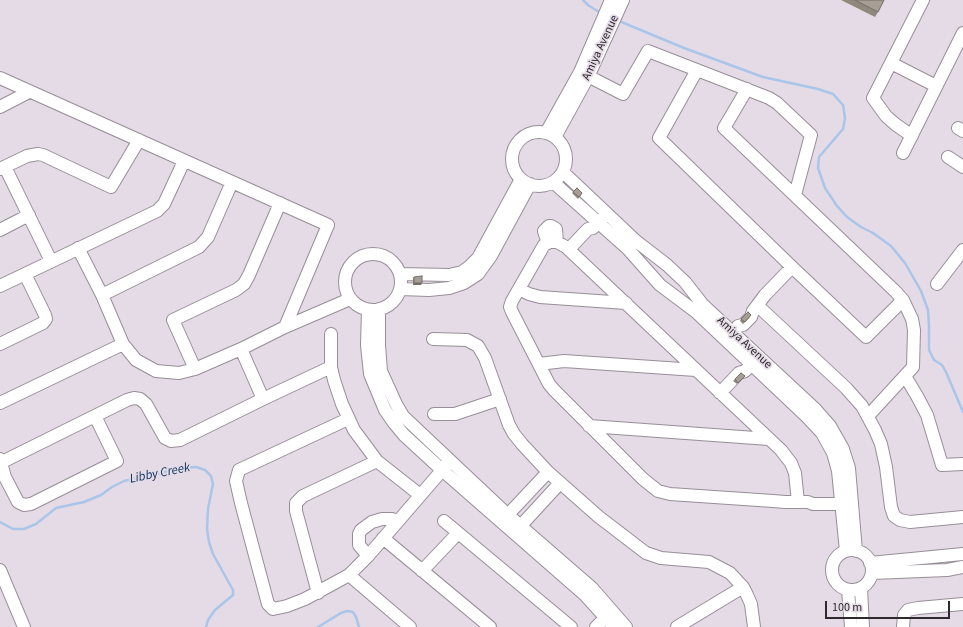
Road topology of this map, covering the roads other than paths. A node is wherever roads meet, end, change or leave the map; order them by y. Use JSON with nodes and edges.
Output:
{"nodes":[{"id":1,"x":611,"y":0,"type":"edge"},
{"id":2,"x":623,"y":0,"type":"edge"},
{"id":3,"x":923,"y":0,"type":"edge"},
{"id":4,"x":963,"y":33,"type":"edge"},
{"id":5,"x":891,"y":63,"type":"junction"},
{"id":6,"x":697,"y":70,"type":"junction"},
{"id":7,"x":584,"y":74,"type":"junction"},
{"id":8,"x":0,"y":78,"type":"edge"},
{"id":9,"x":936,"y":86,"type":"junction"},
{"id":10,"x":747,"y":89,"type":"junction"},
{"id":11,"x":29,"y":92,"type":"junction"},
{"id":12,"x":0,"y":107,"type":"edge"},
{"id":13,"x":550,"y":135,"type":"junction"},
{"id":14,"x":912,"y":136,"type":"junction"},
{"id":15,"x":139,"y":140,"type":"junction"},
{"id":16,"x":903,"y":153,"type":"dead end"},
{"id":17,"x":948,"y":157,"type":"dead end"},
{"id":18,"x":184,"y":161,"type":"junction"},
{"id":19,"x":963,"y":167,"type":"edge"},
{"id":20,"x":2,"y":168,"type":"edge"},
{"id":21,"x":563,"y":172,"type":"junction"},
{"id":22,"x":232,"y":182,"type":"junction"},
{"id":23,"x":526,"y":182,"type":"junction"},
{"id":24,"x":553,"y":182,"type":"junction"},
{"id":25,"x":577,"y":185,"type":"junction"},
{"id":26,"x":567,"y":195,"type":"junction"},
{"id":27,"x":795,"y":195,"type":"junction"},
{"id":28,"x":592,"y":199,"type":"junction"},
{"id":29,"x":280,"y":203,"type":"junction"},
{"id":30,"x":583,"y":209,"type":"junction"},
{"id":31,"x":29,"y":215,"type":"junction"},
{"id":32,"x":600,"y":221,"type":"junction"},
{"id":33,"x":0,"y":230,"type":"edge"},
{"id":34,"x":78,"y":248,"type":"junction"},
{"id":35,"x":963,"y":250,"type":"edge"},
{"id":36,"x":571,"y":251,"type":"junction"},
{"id":37,"x":51,"y":261,"type":"junction"},
{"id":38,"x":792,"y":267,"type":"junction"},
{"id":39,"x":25,"y":274,"type":"junction"},
{"id":40,"x":400,"y":274,"type":"junction"},
{"id":41,"x":434,"y":275,"type":"junction"},
{"id":42,"x":604,"y":282,"type":"junction"},
{"id":43,"x":937,"y":284,"type":"dead end"},
{"id":44,"x":0,"y":286,"type":"edge"},
{"id":45,"x":519,"y":289,"type":"junction"},
{"id":46,"x":400,"y":290,"type":"junction"},
{"id":47,"x":434,"y":290,"type":"junction"},
{"id":48,"x":102,"y":295,"type":"junction"},
{"id":49,"x":350,"y":300,"type":"junction"},
{"id":50,"x":903,"y":300,"type":"junction"},
{"id":51,"x":597,"y":301,"type":"junction"},
{"id":52,"x":626,"y":303,"type":"junction"},
{"id":53,"x":755,"y":309,"type":"junction"},
{"id":54,"x":373,"y":310,"type":"junction"},
{"id":55,"x":285,"y":327,"type":"junction"},
{"id":56,"x":731,"y":332,"type":"junction"},
{"id":57,"x":331,"y":334,"type":"dead end"},
{"id":58,"x":433,"y":340,"type":"dead end"},
{"id":59,"x":0,"y":344,"type":"edge"},
{"id":60,"x":123,"y":344,"type":"junction"},
{"id":61,"x":241,"y":349,"type":"junction"},
{"id":62,"x":676,"y":350,"type":"junction"},
{"id":63,"x":539,"y":364,"type":"junction"},
{"id":64,"x":752,"y":364,"type":"junction"},
{"id":65,"x":331,"y":367,"type":"junction"},
{"id":66,"x":667,"y":368,"type":"junction"},
{"id":67,"x":196,"y":369,"type":"junction"},
{"id":68,"x":696,"y":370,"type":"junction"},
{"id":69,"x":905,"y":376,"type":"junction"},
{"id":70,"x":723,"y":395,"type":"junction"},
{"id":71,"x":263,"y":399,"type":"junction"},
{"id":72,"x":500,"y":399,"type":"junction"},
{"id":73,"x":0,"y":403,"type":"edge"},
{"id":74,"x":434,"y":414,"type":"dead end"},
{"id":75,"x":95,"y":416,"type":"junction"},
{"id":76,"x":868,"y":416,"type":"junction"},
{"id":77,"x":348,"y":419,"type":"junction"},
{"id":78,"x":748,"y":419,"type":"junction"},
{"id":79,"x":589,"y":426,"type":"junction"},
{"id":80,"x":617,"y":428,"type":"junction"},
{"id":81,"x":738,"y":436,"type":"junction"},
{"id":82,"x":769,"y":438,"type":"junction"},
{"id":83,"x":609,"y":445,"type":"junction"},
{"id":84,"x":1,"y":460,"type":"edge"},
{"id":85,"x":377,"y":461,"type":"junction"},
{"id":86,"x":963,"y":464,"type":"edge"},
{"id":87,"x":446,"y":465,"type":"junction"},
{"id":88,"x":548,"y":472,"type":"junction"},
{"id":89,"x":560,"y":483,"type":"junction"},
{"id":90,"x":420,"y":495,"type":"junction"},
{"id":91,"x":841,"y":500,"type":"junction"},
{"id":92,"x":803,"y":502,"type":"junction"},
{"id":93,"x":963,"y":518,"type":"edge"},
{"id":94,"x":504,"y":519,"type":"junction"},
{"id":95,"x":444,"y":521,"type":"dead end"},
{"id":96,"x":397,"y":522,"type":"junction"},
{"id":97,"x":517,"y":530,"type":"junction"},
{"id":98,"x":458,"y":533,"type":"junction"},
{"id":99,"x":383,"y":538,"type":"junction"},
{"id":100,"x":851,"y":551,"type":"junction"},
{"id":101,"x":963,"y":554,"type":"edge"},
{"id":102,"x":368,"y":556,"type":"junction"},
{"id":103,"x":963,"y":567,"type":"edge"},
{"id":104,"x":871,"y":568,"type":"junction"},
{"id":105,"x":422,"y":571,"type":"junction"},
{"id":106,"x":0,"y":572,"type":"edge"},
{"id":107,"x":348,"y":575,"type":"junction"},
{"id":108,"x":743,"y":587,"type":"junction"},
{"id":109,"x":861,"y":588,"type":"junction"},
{"id":110,"x":848,"y":590,"type":"junction"},
{"id":111,"x":318,"y":593,"type":"junction"},
{"id":112,"x":963,"y":604,"type":"edge"},
{"id":113,"x":609,"y":614,"type":"junction"},
{"id":114,"x":24,"y":627,"type":"edge"},
{"id":115,"x":410,"y":627,"type":"edge"},
{"id":116,"x":490,"y":627,"type":"edge"},
{"id":117,"x":571,"y":627,"type":"edge"},
{"id":118,"x":596,"y":627,"type":"edge"},
{"id":119,"x":614,"y":627,"type":"edge"},
{"id":120,"x":626,"y":627,"type":"edge"},
{"id":121,"x":677,"y":627,"type":"edge"},
{"id":122,"x":754,"y":627,"type":"edge"},
{"id":123,"x":851,"y":627,"type":"edge"},
{"id":124,"x":863,"y":627,"type":"edge"},
{"id":125,"x":904,"y":627,"type":"edge"}],
"edges":[{"from":1,"to":7,"type":"street","name":"Amiya Avenue"},
{"from":2,"to":7,"type":"street","name":"Amiya Avenue"},
{"from":3,"to":5,"type":"street"},
{"from":4,"to":9,"type":"street"},
{"from":5,"to":9,"type":"street"},
{"from":5,"to":14,"type":"street"},
{"from":6,"to":7,"type":"street"},
{"from":6,"to":10,"type":"street"},
{"from":6,"to":38,"type":"street"},
{"from":7,"to":13,"type":"street","name":"Amiya Avenue"},
{"from":8,"to":11,"type":"street"},
{"from":9,"to":14,"type":"street"},
{"from":10,"to":27,"type":"street"},
{"from":10,"to":27,"type":"street"},
{"from":11,"to":12,"type":"street"},
{"from":11,"to":15,"type":"street"},
{"from":13,"to":21,"type":"street"},
{"from":13,"to":23,"type":"street"},
{"from":14,"to":16,"type":"street"},
{"from":15,"to":18,"type":"street"},
{"from":15,"to":20,"type":"street"},
{"from":17,"to":19,"type":"street"},
{"from":18,"to":22,"type":"street"},
{"from":18,"to":34,"type":"street"},
{"from":20,"to":31,"type":"street"},
{"from":21,"to":24,"type":"street"},
{"from":21,"to":25,"type":"street","name":"Amiya Avenue"},
{"from":22,"to":29,"type":"street"},
{"from":22,"to":48,"type":"street"},
{"from":23,"to":24,"type":"street"},
{"from":23,"to":41,"type":"street"},
{"from":23,"to":47,"type":"street"},
{"from":24,"to":26,"type":"street","name":"Amiya Avenue"},
{"from":25,"to":26,"type":"street"},
{"from":25,"to":28,"type":"street","name":"Amiya Avenue"},
{"from":26,"to":30,"type":"street","name":"Amiya Avenue"},
{"from":27,"to":50,"type":"street"},
{"from":28,"to":30,"type":"street"},
{"from":28,"to":32,"type":"street","name":"Amiya Avenue"},
{"from":29,"to":55,"type":"street"},
{"from":29,"to":67,"type":"street"},
{"from":30,"to":32,"type":"street","name":"Amiya Avenue"},
{"from":31,"to":33,"type":"street"},
{"from":31,"to":37,"type":"street"},
{"from":32,"to":36,"type":"street"},
{"from":32,"to":56,"type":"street","name":"Amiya Avenue"},
{"from":32,"to":56,"type":"street","name":"Amiya Avenue"},
{"from":34,"to":37,"type":"street"},
{"from":34,"to":48,"type":"street"},
{"from":35,"to":43,"type":"street"},
{"from":36,"to":42,"type":"street"},
{"from":36,"to":45,"type":"street"},
{"from":37,"to":39,"type":"street"},
{"from":38,"to":50,"type":"street"},
{"from":38,"to":53,"type":"street"},
{"from":39,"to":44,"type":"street"},
{"from":39,"to":59,"type":"street"},
{"from":40,"to":41,"type":"street"},
{"from":40,"to":46,"type":"street"},
{"from":40,"to":49,"type":"street"},
{"from":41,"to":47,"type":"street"},
{"from":42,"to":51,"type":"street"},
{"from":42,"to":52,"type":"street"},
{"from":45,"to":51,"type":"street"},
{"from":45,"to":63,"type":"street"},
{"from":46,"to":47,"type":"street"},
{"from":46,"to":54,"type":"street"},
{"from":48,"to":60,"type":"street"},
{"from":49,"to":54,"type":"street"},
{"from":49,"to":55,"type":"street"},
{"from":50,"to":69,"type":"street"},
{"from":51,"to":52,"type":"street"},
{"from":52,"to":62,"type":"street"},
{"from":53,"to":56,"type":"street"},
{"from":53,"to":76,"type":"street"},
{"from":54,"to":87,"type":"street"},
{"from":55,"to":61,"type":"street"},
{"from":56,"to":64,"type":"street","name":"Amiya Avenue"},
{"from":57,"to":65,"type":"street"},
{"from":58,"to":72,"type":"street"},
{"from":60,"to":67,"type":"street"},
{"from":60,"to":73,"type":"street"},
{"from":61,"to":67,"type":"street"},
{"from":61,"to":71,"type":"street"},
{"from":62,"to":66,"type":"street"},
{"from":62,"to":68,"type":"street"},
{"from":63,"to":66,"type":"street"},
{"from":63,"to":79,"type":"street"},
{"from":64,"to":70,"type":"street"},
{"from":64,"to":91,"type":"street","name":"Amiya Avenue"},
{"from":64,"to":100,"type":"street","name":"Amiya Avenue"},
{"from":65,"to":71,"type":"street"},
{"from":65,"to":77,"type":"street"},
{"from":66,"to":68,"type":"street"},
{"from":68,"to":70,"type":"street"},
{"from":69,"to":76,"type":"street"},
{"from":69,"to":86,"type":"street"},
{"from":70,"to":78,"type":"street"},
{"from":71,"to":75,"type":"street"},
{"from":72,"to":74,"type":"street"},
{"from":72,"to":88,"type":"street"},
{"from":75,"to":84,"type":"street"},
{"from":75,"to":84,"type":"street"},
{"from":76,"to":93,"type":"street"},
{"from":77,"to":85,"type":"street"},
{"from":77,"to":111,"type":"street"},
{"from":78,"to":81,"type":"street"},
{"from":78,"to":82,"type":"street"},
{"from":79,"to":80,"type":"street"},
{"from":79,"to":83,"type":"street"},
{"from":80,"to":81,"type":"street"},
{"from":80,"to":83,"type":"street"},
{"from":81,"to":82,"type":"street"},
{"from":82,"to":92,"type":"street"},
{"from":83,"to":92,"type":"street"},
{"from":85,"to":90,"type":"street"},
{"from":85,"to":111,"type":"street"},
{"from":87,"to":90,"type":"street"},
{"from":87,"to":94,"type":"street"},
{"from":88,"to":89,"type":"street"},
{"from":88,"to":94,"type":"street"},
{"from":89,"to":97,"type":"street"},
{"from":89,"to":108,"type":"street"},
{"from":90,"to":96,"type":"street"},
{"from":91,"to":92,"type":"street"},
{"from":91,"to":100,"type":"street","name":"Amiya Avenue"},
{"from":94,"to":97,"type":"street"},
{"from":95,"to":98,"type":"street"},
{"from":96,"to":99,"type":"street"},
{"from":96,"to":102,"type":"street"},
{"from":97,"to":113,"type":"street"},
{"from":98,"to":105,"type":"street"},
{"from":98,"to":117,"type":"street"},
{"from":99,"to":102,"type":"street"},
{"from":99,"to":105,"type":"street"},
{"from":100,"to":104,"type":"street"},
{"from":100,"to":110,"type":"street"},
{"from":101,"to":104,"type":"street"},
{"from":102,"to":107,"type":"street"},
{"from":103,"to":104,"type":"street"},
{"from":104,"to":109,"type":"street"},
{"from":105,"to":116,"type":"street"},
{"from":106,"to":114,"type":"street"},
{"from":107,"to":111,"type":"street"},
{"from":107,"to":115,"type":"street"},
{"from":108,"to":121,"type":"street"},
{"from":108,"to":122,"type":"street"},
{"from":109,"to":110,"type":"street"},
{"from":109,"to":124,"type":"street"},
{"from":110,"to":123,"type":"street"},
{"from":112,"to":125,"type":"street"},
{"from":113,"to":118,"type":"street"},
{"from":113,"to":119,"type":"street"},
{"from":113,"to":120,"type":"street"}]}
